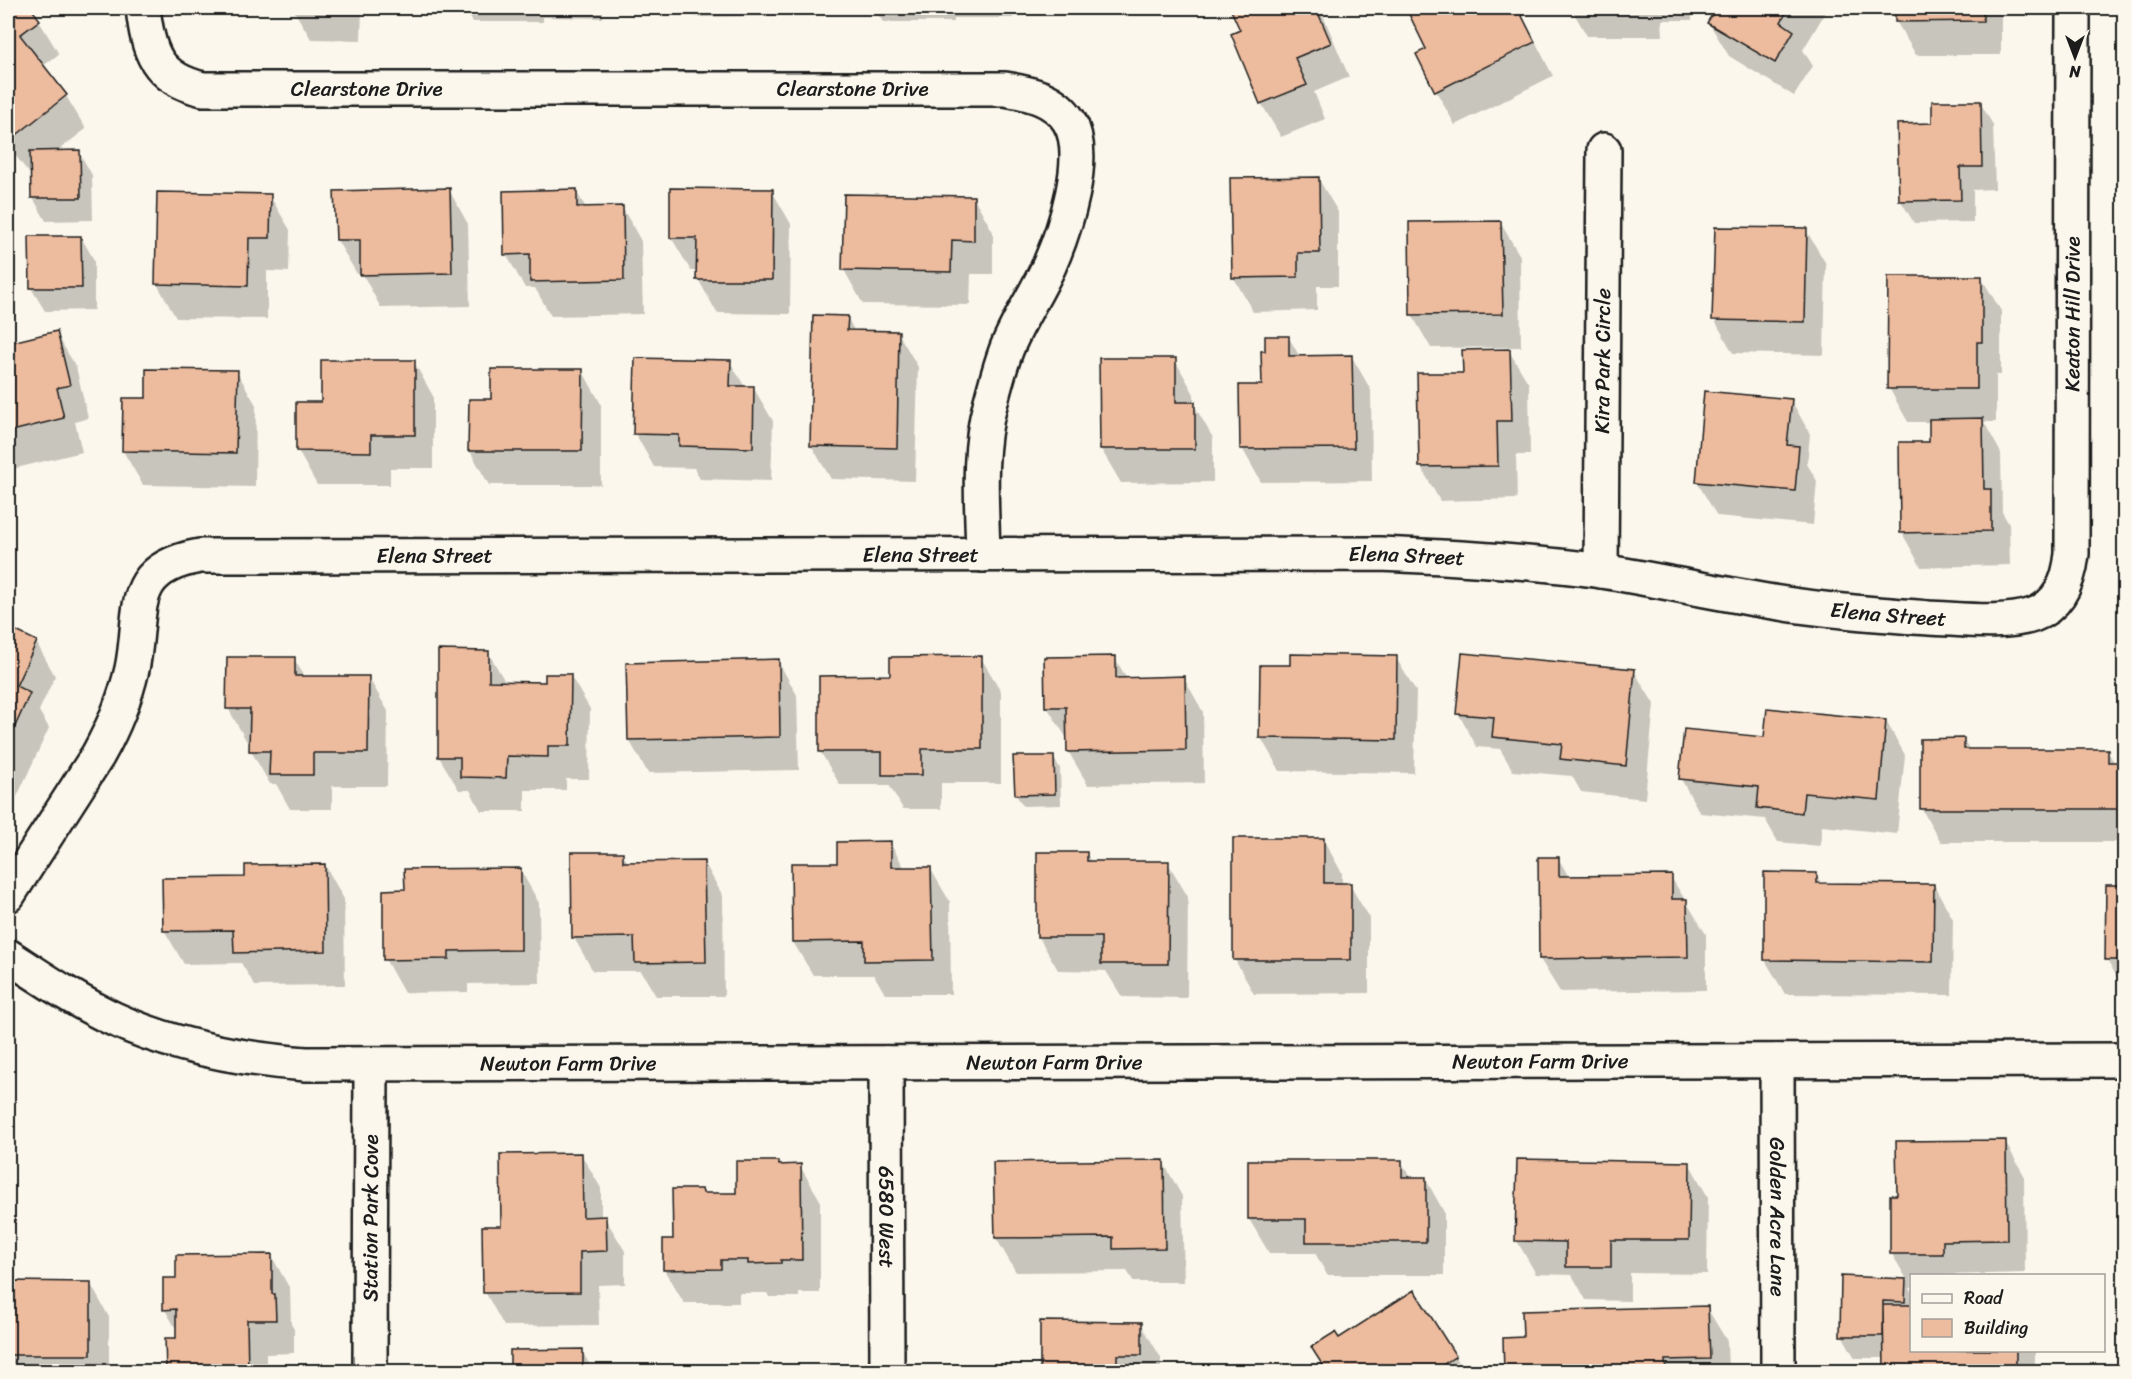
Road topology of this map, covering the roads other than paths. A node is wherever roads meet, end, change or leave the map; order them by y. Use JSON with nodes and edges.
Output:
{"nodes":[{"id":1,"x":143,"y":8,"type":"edge"},
{"id":2,"x":2073,"y":8,"type":"edge"},
{"id":3,"x":1604,"y":150,"type":"dead end"},
{"id":4,"x":983,"y":555,"type":"junction"},
{"id":5,"x":1601,"y":572,"type":"junction"},
{"id":6,"x":2044,"y":610,"type":"joint"},
{"id":7,"x":8,"y":895,"type":"edge"},
{"id":8,"x":8,"y":956,"type":"edge"},
{"id":9,"x":2124,"y":1060,"type":"edge"},
{"id":10,"x":1777,"y":1061,"type":"junction"},
{"id":11,"x":886,"y":1063,"type":"junction"},
{"id":12,"x":371,"y":1064,"type":"junction"},
{"id":13,"x":370,"y":1371,"type":"edge"},
{"id":14,"x":887,"y":1371,"type":"edge"},
{"id":15,"x":1778,"y":1371,"type":"edge"}],
"edges":[{"from":1,"to":4,"type":"street","name":"Clearstone Drive"},
{"from":2,"to":6,"type":"street","name":"Keaton Hill Drive"},
{"from":3,"to":5,"type":"street","name":"Kira Park Circle"},
{"from":4,"to":5,"type":"street","name":"Elena Street"},
{"from":4,"to":7,"type":"street","name":"Elena Street"},
{"from":5,"to":6,"type":"street","name":"Elena Street"},
{"from":8,"to":12,"type":"street","name":"Newton Farm Drive"},
{"from":9,"to":10,"type":"street","name":"Newton Farm Drive"},
{"from":10,"to":11,"type":"street","name":"Newton Farm Drive"},
{"from":10,"to":15,"type":"street","name":"Golden Acre Lane"},
{"from":11,"to":12,"type":"street","name":"Newton Farm Drive"},
{"from":11,"to":14,"type":"street","name":"6580 West"},
{"from":12,"to":13,"type":"street","name":"Station Park Cove"}]}
